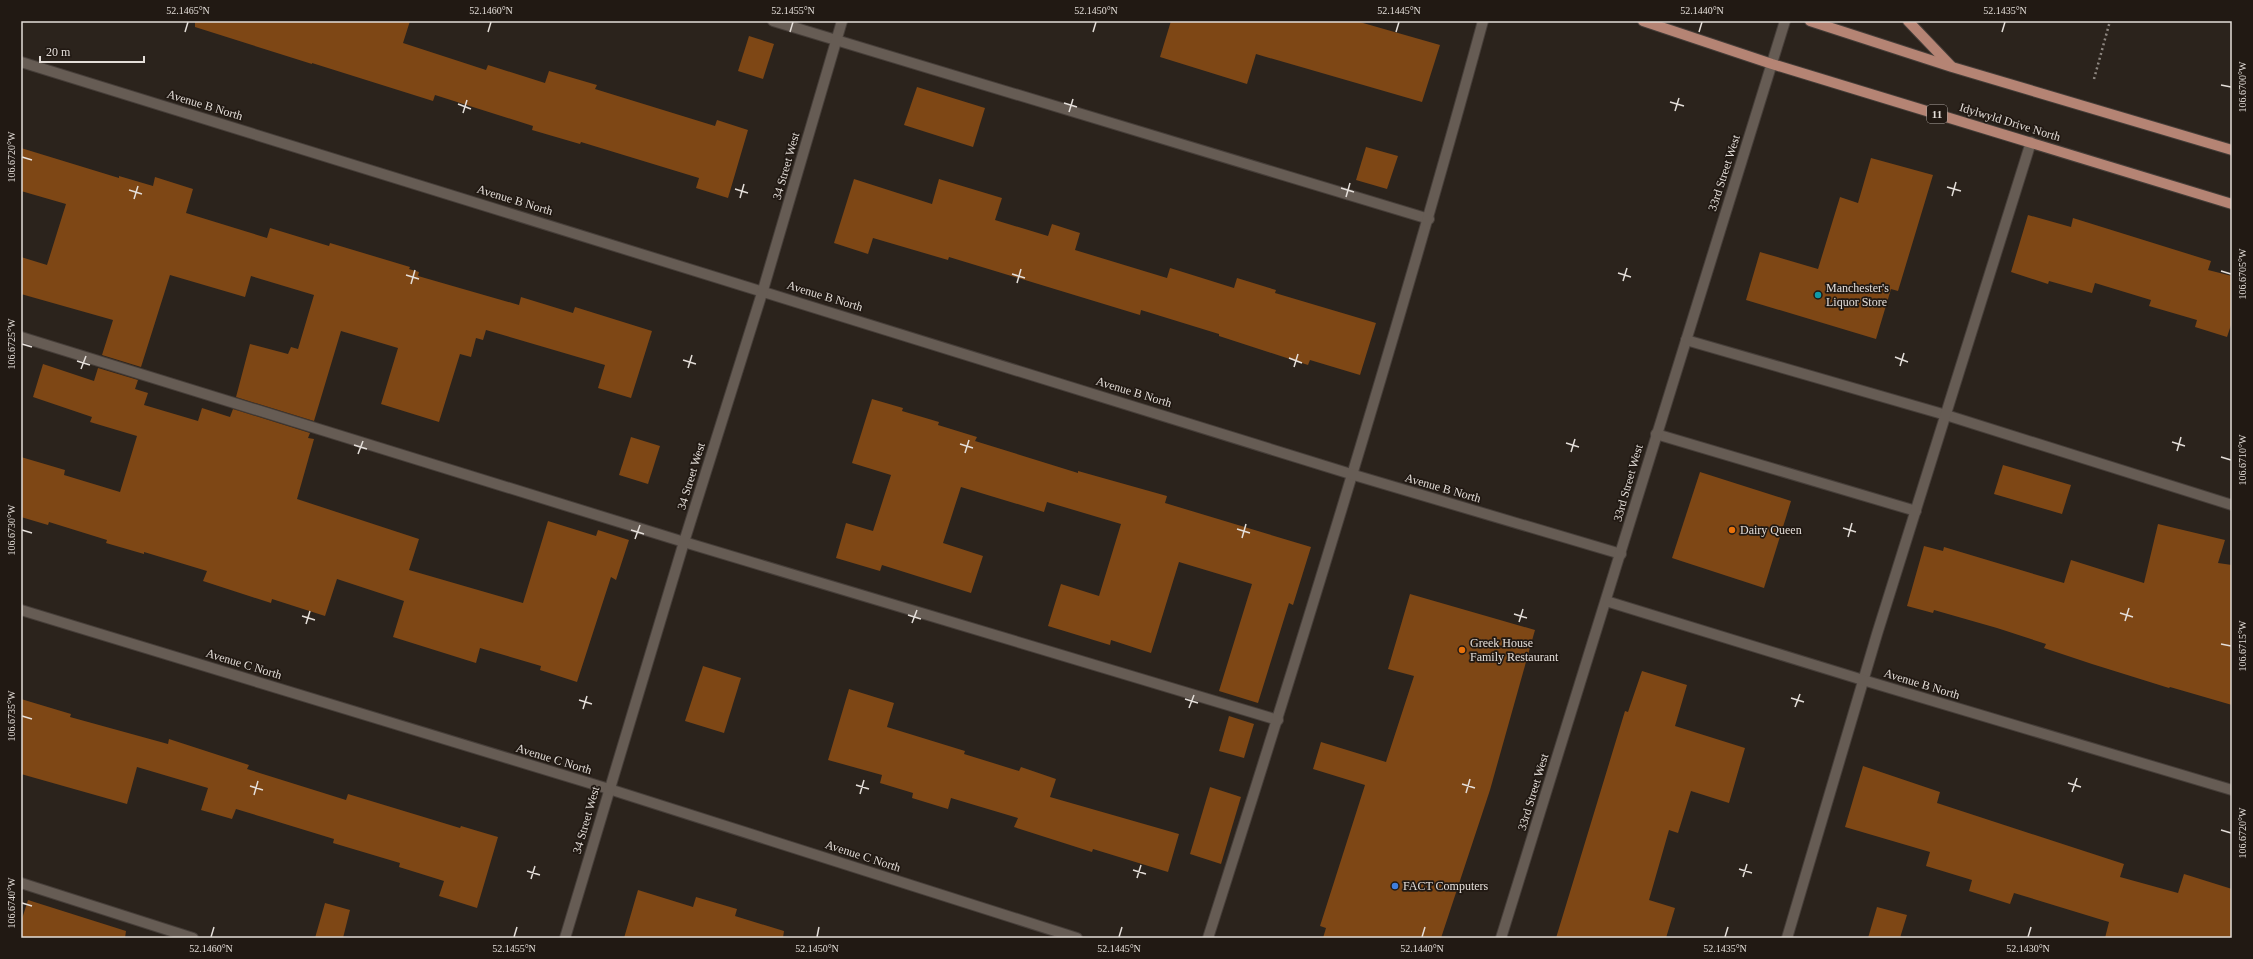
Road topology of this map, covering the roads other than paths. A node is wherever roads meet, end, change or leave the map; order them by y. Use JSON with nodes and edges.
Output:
{"nodes":[{"id":1,"x":772,"y":21,"type":"edge"},
{"id":2,"x":842,"y":21,"type":"edge"},
{"id":3,"x":1483,"y":21,"type":"edge"},
{"id":4,"x":1643,"y":21,"type":"edge"},
{"id":5,"x":1785,"y":21,"type":"edge"},
{"id":6,"x":1810,"y":21,"type":"edge"},
{"id":7,"x":1908,"y":21,"type":"edge"},
{"id":8,"x":836,"y":41,"type":"junction"},
{"id":9,"x":21,"y":62,"type":"edge"},
{"id":10,"x":1772,"y":64,"type":"junction"},
{"id":11,"x":1952,"y":68,"type":"junction"},
{"id":12,"x":2031,"y":142,"type":"junction"},
{"id":13,"x":2232,"y":150,"type":"edge"},
{"id":14,"x":2232,"y":204,"type":"edge"},
{"id":15,"x":1429,"y":219,"type":"junction"},
{"id":16,"x":764,"y":290,"type":"junction"},
{"id":17,"x":21,"y":337,"type":"edge"},
{"id":18,"x":1686,"y":340,"type":"junction"},
{"id":19,"x":1946,"y":415,"type":"junction"},
{"id":20,"x":1656,"y":434,"type":"junction"},
{"id":21,"x":1354,"y":475,"type":"junction"},
{"id":22,"x":2232,"y":505,"type":"edge"},
{"id":23,"x":1916,"y":511,"type":"junction"},
{"id":24,"x":684,"y":542,"type":"junction"},
{"id":25,"x":1621,"y":554,"type":"junction"},
{"id":26,"x":1606,"y":601,"type":"junction"},
{"id":27,"x":21,"y":610,"type":"edge"},
{"id":28,"x":1863,"y":680,"type":"junction"},
{"id":29,"x":1278,"y":720,"type":"junction"},
{"id":30,"x":608,"y":789,"type":"junction"},
{"id":31,"x":2232,"y":790,"type":"edge"},
{"id":32,"x":21,"y":883,"type":"edge"},
{"id":33,"x":193,"y":938,"type":"edge"},
{"id":34,"x":565,"y":938,"type":"edge"},
{"id":35,"x":1077,"y":938,"type":"edge"},
{"id":36,"x":1208,"y":938,"type":"edge"},
{"id":37,"x":1501,"y":938,"type":"edge"},
{"id":38,"x":1787,"y":938,"type":"edge"}],
"edges":[{"from":1,"to":8,"type":"street"},
{"from":2,"to":8,"type":"street","name":"34 Street West"},
{"from":3,"to":15,"type":"street"},
{"from":4,"to":10,"type":"main road","name":"Idylwyld Drive North","number":"11"},
{"from":5,"to":10,"type":"street","name":"33rd Street West"},
{"from":6,"to":11,"type":"main road"},
{"from":7,"to":11,"type":"main road"},
{"from":8,"to":15,"type":"street"},
{"from":8,"to":16,"type":"street","name":"34 Street West"},
{"from":9,"to":16,"type":"street","name":"Avenue B North"},
{"from":10,"to":12,"type":"main road","name":"Idylwyld Drive North","number":"11"},
{"from":10,"to":18,"type":"street","name":"33rd Street West"},
{"from":11,"to":13,"type":"main road"},
{"from":12,"to":14,"type":"main road","name":"Idylwyld Drive North","number":"11"},
{"from":12,"to":19,"type":"street"},
{"from":15,"to":21,"type":"street"},
{"from":16,"to":21,"type":"street","name":"Avenue B North"},
{"from":16,"to":24,"type":"street","name":"34 Street West"},
{"from":17,"to":24,"type":"street"},
{"from":18,"to":19,"type":"street"},
{"from":18,"to":20,"type":"street","name":"33rd Street West"},
{"from":19,"to":22,"type":"street"},
{"from":19,"to":23,"type":"street"},
{"from":20,"to":23,"type":"street"},
{"from":20,"to":25,"type":"street","name":"33rd Street West"},
{"from":21,"to":25,"type":"street","name":"Avenue B North"},
{"from":21,"to":29,"type":"street"},
{"from":23,"to":28,"type":"street"},
{"from":24,"to":29,"type":"street"},
{"from":24,"to":30,"type":"street","name":"34 Street West"},
{"from":25,"to":26,"type":"street","name":"33rd Street West"},
{"from":26,"to":28,"type":"street","name":"Avenue B North"},
{"from":26,"to":37,"type":"street","name":"33rd Street West"},
{"from":27,"to":30,"type":"street","name":"Avenue C North"},
{"from":28,"to":31,"type":"street","name":"Avenue B North"},
{"from":28,"to":38,"type":"street"},
{"from":29,"to":36,"type":"street"},
{"from":30,"to":34,"type":"street","name":"34 Street West"},
{"from":30,"to":35,"type":"street","name":"Avenue C North"},
{"from":32,"to":33,"type":"street"}]}
